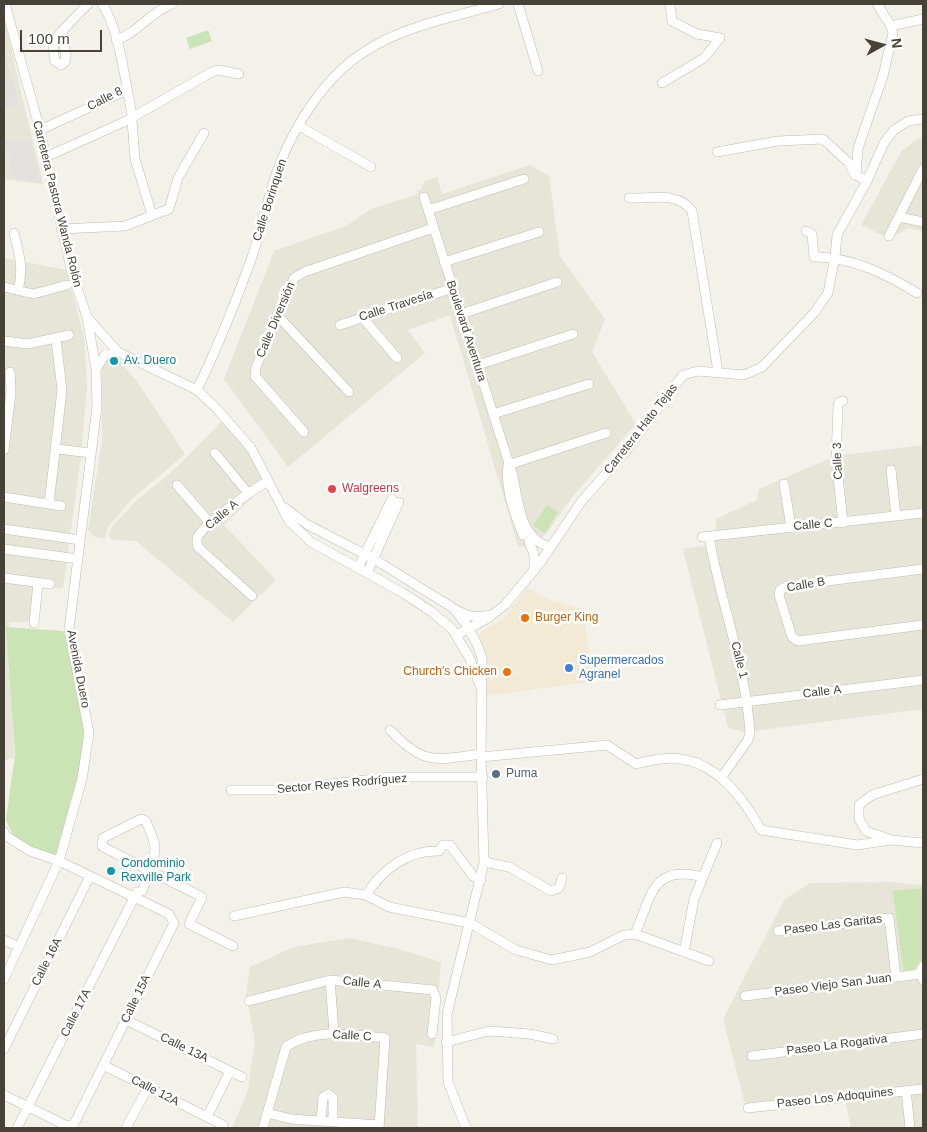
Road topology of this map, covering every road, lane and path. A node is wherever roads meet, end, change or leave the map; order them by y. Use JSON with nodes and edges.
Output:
{"nodes":[{"id":1,"x":5,"y":4,"type":"edge"},
{"id":2,"x":88,"y":4,"type":"edge"},
{"id":3,"x":102,"y":4,"type":"edge"},
{"id":4,"x":172,"y":4,"type":"edge"},
{"id":5,"x":499,"y":4,"type":"edge"},
{"id":6,"x":518,"y":4,"type":"edge"},
{"id":7,"x":670,"y":4,"type":"edge"},
{"id":8,"x":877,"y":4,"type":"edge"},
{"id":9,"x":7,"y":19,"type":"edge"},
{"id":10,"x":923,"y":19,"type":"edge"},
{"id":11,"x":891,"y":26,"type":"junction"},
{"id":12,"x":62,"y":31,"type":"dead end"},
{"id":13,"x":116,"y":40,"type":"junction"},
{"id":14,"x":538,"y":71,"type":"dead end"},
{"id":15,"x":239,"y":74,"type":"dead end"},
{"id":16,"x":662,"y":83,"type":"dead end"},
{"id":17,"x":127,"y":90,"type":"junction"},
{"id":18,"x":923,"y":119,"type":"edge"},
{"id":19,"x":299,"y":126,"type":"junction"},
{"id":20,"x":40,"y":130,"type":"junction"},
{"id":21,"x":204,"y":133,"type":"dead end"},
{"id":22,"x":716,"y":152,"type":"dead end"},
{"id":23,"x":46,"y":157,"type":"junction"},
{"id":24,"x":371,"y":167,"type":"dead end"},
{"id":25,"x":923,"y":168,"type":"edge"},
{"id":26,"x":856,"y":175,"type":"junction"},
{"id":27,"x":524,"y":179,"type":"dead end"},
{"id":28,"x":867,"y":181,"type":"junction"},
{"id":29,"x":424,"y":198,"type":"dead end"},
{"id":30,"x":628,"y":198,"type":"dead end"},
{"id":31,"x":428,"y":210,"type":"junction"},
{"id":32,"x":152,"y":215,"type":"junction"},
{"id":33,"x":899,"y":217,"type":"junction"},
{"id":34,"x":923,"y":222,"type":"edge"},
{"id":35,"x":433,"y":228,"type":"junction"},
{"id":36,"x":61,"y":229,"type":"junction"},
{"id":37,"x":806,"y":231,"type":"dead end"},
{"id":38,"x":539,"y":232,"type":"dead end"},
{"id":39,"x":14,"y":233,"type":"dead end"},
{"id":40,"x":889,"y":236,"type":"dead end"},
{"id":41,"x":835,"y":257,"type":"junction"},
{"id":42,"x":444,"y":262,"type":"junction"},
{"id":43,"x":556,"y":282,"type":"dead end"},
{"id":44,"x":4,"y":287,"type":"edge"},
{"id":45,"x":452,"y":288,"type":"junction"},
{"id":46,"x":63,"y":289,"type":"dead end"},
{"id":47,"x":18,"y":290,"type":"junction"},
{"id":48,"x":917,"y":293,"type":"dead end"},
{"id":49,"x":461,"y":314,"type":"junction"},
{"id":50,"x":277,"y":315,"type":"junction"},
{"id":51,"x":87,"y":316,"type":"junction"},
{"id":52,"x":362,"y":318,"type":"junction"},
{"id":53,"x":340,"y":325,"type":"dead end"},
{"id":54,"x":573,"y":334,"type":"dead end"},
{"id":55,"x":69,"y":335,"type":"dead end"},
{"id":56,"x":56,"y":339,"type":"junction"},
{"id":57,"x":4,"y":341,"type":"edge"},
{"id":58,"x":118,"y":352,"type":"junction"},
{"id":59,"x":397,"y":358,"type":"dead end"},
{"id":60,"x":478,"y":365,"type":"junction"},
{"id":61,"x":96,"y":369,"type":"junction"},
{"id":62,"x":10,"y":372,"type":"dead end"},
{"id":63,"x":718,"y":372,"type":"junction"},
{"id":64,"x":589,"y":384,"type":"dead end"},
{"id":65,"x":198,"y":390,"type":"junction"},
{"id":66,"x":349,"y":392,"type":"dead end"},
{"id":67,"x":8,"y":393,"type":"edge"},
{"id":68,"x":843,"y":401,"type":"dead end"},
{"id":69,"x":493,"y":414,"type":"junction"},
{"id":70,"x":304,"y":432,"type":"dead end"},
{"id":71,"x":606,"y":433,"type":"dead end"},
{"id":72,"x":57,"y":449,"type":"junction"},
{"id":73,"x":4,"y":450,"type":"edge"},
{"id":74,"x":92,"y":453,"type":"junction"},
{"id":75,"x":215,"y":453,"type":"dead end"},
{"id":76,"x":508,"y":465,"type":"junction"},
{"id":77,"x":837,"y":470,"type":"junction"},
{"id":78,"x":847,"y":470,"type":"dead end"},
{"id":79,"x":902,"y":474,"type":"dead end"},
{"id":80,"x":268,"y":481,"type":"junction"},
{"id":81,"x":784,"y":484,"type":"dead end"},
{"id":82,"x":177,"y":485,"type":"dead end"},
{"id":83,"x":248,"y":493,"type":"junction"},
{"id":84,"x":4,"y":497,"type":"edge"},
{"id":85,"x":277,"y":498,"type":"junction"},
{"id":86,"x":49,"y":504,"type":"junction"},
{"id":87,"x":61,"y":506,"type":"dead end"},
{"id":88,"x":923,"y":513,"type":"edge"},
{"id":89,"x":896,"y":516,"type":"junction"},
{"id":90,"x":523,"y":523,"type":"junction"},
{"id":91,"x":843,"y":523,"type":"junction"},
{"id":92,"x":211,"y":524,"type":"junction"},
{"id":93,"x":791,"y":527,"type":"junction"},
{"id":94,"x":4,"y":529,"type":"edge"},
{"id":95,"x":706,"y":537,"type":"joint"},
{"id":96,"x":80,"y":540,"type":"junction"},
{"id":97,"x":529,"y":542,"type":"junction"},
{"id":98,"x":4,"y":549,"type":"edge"},
{"id":99,"x":548,"y":550,"type":"junction"},
{"id":100,"x":365,"y":554,"type":"junction"},
{"id":101,"x":78,"y":559,"type":"junction"},
{"id":102,"x":374,"y":559,"type":"junction"},
{"id":103,"x":358,"y":568,"type":"junction"},
{"id":104,"x":923,"y":569,"type":"edge"},
{"id":105,"x":534,"y":570,"type":"junction"},
{"id":106,"x":367,"y":573,"type":"junction"},
{"id":107,"x":4,"y":578,"type":"edge"},
{"id":108,"x":38,"y":583,"type":"junction"},
{"id":109,"x":50,"y":584,"type":"dead end"},
{"id":110,"x":252,"y":596,"type":"dead end"},
{"id":111,"x":452,"y":608,"type":"junction"},
{"id":112,"x":494,"y":614,"type":"junction"},
{"id":113,"x":34,"y":623,"type":"dead end"},
{"id":114,"x":923,"y":625,"type":"edge"},
{"id":115,"x":469,"y":630,"type":"junction"},
{"id":116,"x":457,"y":636,"type":"junction"},
{"id":117,"x":923,"y":680,"type":"edge"},
{"id":118,"x":481,"y":688,"type":"junction"},
{"id":119,"x":748,"y":701,"type":"junction"},
{"id":120,"x":720,"y":705,"type":"dead end"},
{"id":121,"x":390,"y":730,"type":"dead end"},
{"id":122,"x":481,"y":756,"type":"junction"},
{"id":123,"x":483,"y":777,"type":"junction"},
{"id":124,"x":721,"y":778,"type":"junction"},
{"id":125,"x":923,"y":779,"type":"edge"},
{"id":126,"x":231,"y":790,"type":"dead end"},
{"id":127,"x":4,"y":832,"type":"edge"},
{"id":128,"x":891,"y":840,"type":"junction"},
{"id":129,"x":718,"y":843,"type":"dead end"},
{"id":130,"x":923,"y":843,"type":"edge"},
{"id":131,"x":59,"y":861,"type":"junction"},
{"id":132,"x":484,"y":862,"type":"junction"},
{"id":133,"x":148,"y":871,"type":"junction"},
{"id":134,"x":90,"y":876,"type":"junction"},
{"id":135,"x":702,"y":877,"type":"junction"},
{"id":136,"x":562,"y":878,"type":"dead end"},
{"id":137,"x":481,"y":880,"type":"junction"},
{"id":138,"x":136,"y":895,"type":"junction"},
{"id":139,"x":366,"y":895,"type":"junction"},
{"id":140,"x":234,"y":916,"type":"dead end"},
{"id":141,"x":470,"y":923,"type":"junction"},
{"id":142,"x":778,"y":931,"type":"dead end"},
{"id":143,"x":634,"y":934,"type":"junction"},
{"id":144,"x":4,"y":940,"type":"edge"},
{"id":145,"x":232,"y":946,"type":"dead end"},
{"id":146,"x":19,"y":948,"type":"junction"},
{"id":147,"x":684,"y":952,"type":"junction"},
{"id":148,"x":709,"y":961,"type":"dead end"},
{"id":149,"x":922,"y":973,"type":"edge"},
{"id":150,"x":896,"y":977,"type":"junction"},
{"id":151,"x":4,"y":978,"type":"edge"},
{"id":152,"x":330,"y":980,"type":"junction"},
{"id":153,"x":745,"y":996,"type":"dead end"},
{"id":154,"x":249,"y":1001,"type":"dead end"},
{"id":155,"x":126,"y":1020,"type":"junction"},
{"id":156,"x":334,"y":1032,"type":"junction"},
{"id":157,"x":432,"y":1034,"type":"dead end"},
{"id":158,"x":923,"y":1034,"type":"edge"},
{"id":159,"x":553,"y":1039,"type":"dead end"},
{"id":160,"x":446,"y":1042,"type":"junction"},
{"id":161,"x":4,"y":1048,"type":"edge"},
{"id":162,"x":752,"y":1056,"type":"dead end"},
{"id":163,"x":103,"y":1065,"type":"junction"},
{"id":164,"x":230,"y":1071,"type":"junction"},
{"id":165,"x":242,"y":1077,"type":"dead end"},
{"id":166,"x":148,"y":1087,"type":"junction"},
{"id":167,"x":923,"y":1089,"type":"edge"},
{"id":168,"x":906,"y":1091,"type":"junction"},
{"id":169,"x":4,"y":1095,"type":"edge"},
{"id":170,"x":28,"y":1107,"type":"junction"},
{"id":171,"x":748,"y":1108,"type":"dead end"},
{"id":172,"x":267,"y":1113,"type":"junction"},
{"id":173,"x":207,"y":1116,"type":"junction"},
{"id":174,"x":321,"y":1121,"type":"junction"},
{"id":175,"x":333,"y":1122,"type":"junction"},
{"id":176,"x":51,"y":1124,"type":"edge"},
{"id":177,"x":223,"y":1125,"type":"dead end"},
{"id":178,"x":379,"y":1127,"type":"edge"},
{"id":179,"x":17,"y":1128,"type":"edge"},
{"id":180,"x":126,"y":1128,"type":"edge"},
{"id":181,"x":262,"y":1128,"type":"edge"},
{"id":182,"x":466,"y":1128,"type":"edge"},
{"id":183,"x":910,"y":1128,"type":"edge"}],
"edges":[{"from":1,"to":9,"type":"street","name":"Carretera Pastora Wanda Rolón"},
{"from":2,"to":12,"type":"street"},
{"from":3,"to":13,"type":"street","name":"Calle 8"},
{"from":4,"to":13,"type":"street"},
{"from":5,"to":19,"type":"street","name":"Calle Borinquen"},
{"from":6,"to":14,"type":"street"},
{"from":7,"to":16,"type":"street"},
{"from":8,"to":11,"type":"street"},
{"from":9,"to":20,"type":"street","name":"Carretera Pastora Wanda Rolón"},
{"from":10,"to":11,"type":"street"},
{"from":11,"to":26,"type":"street"},
{"from":13,"to":17,"type":"street","name":"Calle 8"},
{"from":15,"to":23,"type":"street"},
{"from":17,"to":20,"type":"street","name":"Calle 8"},
{"from":17,"to":32,"type":"street"},
{"from":18,"to":28,"type":"street","name":"Carretera Hato Tejas"},
{"from":19,"to":24,"type":"street"},
{"from":19,"to":65,"type":"street","name":"Calle Borinquen"},
{"from":20,"to":23,"type":"street","name":"Carretera Pastora Wanda Rolón"},
{"from":21,"to":32,"type":"street"},
{"from":22,"to":26,"type":"street"},
{"from":23,"to":36,"type":"street","name":"Carretera Pastora Wanda Rolón"},
{"from":25,"to":33,"type":"street"},
{"from":26,"to":28,"type":"street"},
{"from":27,"to":31,"type":"street"},
{"from":28,"to":41,"type":"street","name":"Carretera Hato Tejas"},
{"from":29,"to":31,"type":"street","name":"Boulevard Aventura"},
{"from":30,"to":63,"type":"street"},
{"from":31,"to":35,"type":"street","name":"Boulevard Aventura"},
{"from":32,"to":36,"type":"street"},
{"from":33,"to":34,"type":"street"},
{"from":33,"to":40,"type":"street"},
{"from":35,"to":42,"type":"street","name":"Boulevard Aventura"},
{"from":35,"to":50,"type":"street","name":"Calle Diversión"},
{"from":36,"to":51,"type":"street","name":"Carretera Pastora Wanda Rolón"},
{"from":37,"to":41,"type":"street"},
{"from":38,"to":42,"type":"street"},
{"from":39,"to":47,"type":"street"},
{"from":41,"to":48,"type":"street"},
{"from":41,"to":63,"type":"street","name":"Carretera Hato Tejas"},
{"from":42,"to":45,"type":"street","name":"Boulevard Aventura"},
{"from":43,"to":49,"type":"street"},
{"from":44,"to":47,"type":"street"},
{"from":45,"to":49,"type":"street","name":"Boulevard Aventura"},
{"from":45,"to":52,"type":"street","name":"Calle Travesía"},
{"from":46,"to":47,"type":"street"},
{"from":49,"to":60,"type":"street","name":"Boulevard Aventura"},
{"from":50,"to":66,"type":"street"},
{"from":50,"to":70,"type":"street","name":"Calle Diversión"},
{"from":51,"to":58,"type":"street","name":"Carretera Pastora Wanda Rolón"},
{"from":51,"to":61,"type":"street","name":"Avenida Duero"},
{"from":52,"to":53,"type":"street","name":"Calle Travesía"},
{"from":52,"to":59,"type":"street"},
{"from":54,"to":60,"type":"street"},
{"from":55,"to":56,"type":"street"},
{"from":56,"to":57,"type":"street"},
{"from":56,"to":72,"type":"street"},
{"from":58,"to":61,"type":"street"},
{"from":58,"to":65,"type":"street","name":"Carretera Pastora Wanda Rolón"},
{"from":60,"to":69,"type":"street","name":"Boulevard Aventura"},
{"from":61,"to":74,"type":"street","name":"Avenida Duero"},
{"from":62,"to":67,"type":"street"},
{"from":63,"to":99,"type":"street","name":"Carretera Hato Tejas"},
{"from":64,"to":69,"type":"street"},
{"from":65,"to":80,"type":"street","name":"Carretera Pastora Wanda Rolón"},
{"from":67,"to":73,"type":"street"},
{"from":68,"to":77,"type":"street","name":"Calle 3"},
{"from":69,"to":76,"type":"street","name":"Boulevard Aventura"},
{"from":71,"to":76,"type":"street"},
{"from":72,"to":74,"type":"street"},
{"from":72,"to":86,"type":"street"},
{"from":74,"to":96,"type":"street","name":"Avenida Duero"},
{"from":75,"to":83,"type":"street"},
{"from":76,"to":90,"type":"street","name":"Boulevard Aventura"},
{"from":76,"to":90,"type":"street","name":"Boulevard Aventura"},
{"from":77,"to":78,"type":"street"},
{"from":77,"to":91,"type":"street","name":"Calle 3"},
{"from":79,"to":89,"type":"street"},
{"from":80,"to":83,"type":"street","name":"Calle A"},
{"from":80,"to":85,"type":"street","name":"Carretera Pastora Wanda Rolón"},
{"from":81,"to":93,"type":"street"},
{"from":82,"to":92,"type":"street"},
{"from":83,"to":92,"type":"street","name":"Calle A"},
{"from":84,"to":86,"type":"street"},
{"from":85,"to":100,"type":"street","name":"Carretera Pastora Wanda Rolón"},
{"from":85,"to":103,"type":"street","name":"Carretera Pastora Wanda Rolón"},
{"from":86,"to":87,"type":"street"},
{"from":88,"to":89,"type":"street","name":"Calle C"},
{"from":89,"to":91,"type":"street","name":"Calle C"},
{"from":90,"to":97,"type":"street","name":"Boulevard Aventura"},
{"from":90,"to":99,"type":"street","name":"Boulevard Aventura"},
{"from":91,"to":93,"type":"street","name":"Calle C"},
{"from":92,"to":110,"type":"street","name":"Calle A"},
{"from":93,"to":95,"type":"street","name":"Calle C"},
{"from":94,"to":96,"type":"street"},
{"from":95,"to":119,"type":"street","name":"Calle 1"},
{"from":96,"to":101,"type":"street","name":"Avenida Duero"},
{"from":97,"to":99,"type":"street","name":"Boulevard Aventura"},
{"from":97,"to":105,"type":"street"},
{"from":98,"to":101,"type":"street"},
{"from":99,"to":105,"type":"street","name":"Carretera Hato Tejas"},
{"from":100,"to":102,"type":"street","name":"Carretera Pastora Wanda Rolón"},
{"from":100,"to":102,"type":"street"},
{"from":100,"to":103,"type":"street"},
{"from":101,"to":131,"type":"street","name":"Avenida Duero"},
{"from":102,"to":106,"type":"street"},
{"from":102,"to":111,"type":"street","name":"Carretera Pastora Wanda Rolón"},
{"from":103,"to":106,"type":"street","name":"Carretera Pastora Wanda Rolón"},
{"from":104,"to":114,"type":"street","name":"Calle B"},
{"from":105,"to":112,"type":"street","name":"Carretera Hato Tejas"},
{"from":106,"to":116,"type":"street","name":"Carretera Pastora Wanda Rolón"},
{"from":107,"to":108,"type":"street"},
{"from":108,"to":109,"type":"street"},
{"from":108,"to":113,"type":"street"},
{"from":111,"to":112,"type":"street"},
{"from":111,"to":115,"type":"street","name":"Carretera Pastora Wanda Rolón"},
{"from":112,"to":115,"type":"street","name":"Carretera Hato Tejas"},
{"from":115,"to":116,"type":"street","name":"Carretera Hato Tejas"},
{"from":115,"to":118,"type":"street","name":"Carretera Pastora Wanda Rolón"},
{"from":116,"to":118,"type":"street","name":"Carretera Pastora Wanda Rolón"},
{"from":117,"to":119,"type":"street","name":"Calle A"},
{"from":118,"to":122,"type":"street","name":"Carretera Pastora Wanda Rolón"},
{"from":119,"to":120,"type":"street","name":"Calle A"},
{"from":119,"to":124,"type":"street","name":"Calle 1"},
{"from":121,"to":122,"type":"street"},
{"from":122,"to":123,"type":"street","name":"Carretera Pastora Wanda Rolón"},
{"from":122,"to":124,"type":"street"},
{"from":123,"to":126,"type":"street","name":"Sector Reyes Rodríguez"},
{"from":123,"to":132,"type":"street","name":"Carretera Pastora Wanda Rolón"},
{"from":124,"to":128,"type":"street"},
{"from":125,"to":128,"type":"street"},
{"from":127,"to":131,"type":"street","name":"Calle 15A"},
{"from":128,"to":130,"type":"street"},
{"from":129,"to":135,"type":"street"},
{"from":131,"to":134,"type":"street","name":"Calle 15A"},
{"from":131,"to":146,"type":"street","name":"Avenida Duero"},
{"from":132,"to":136,"type":"street"},
{"from":132,"to":137,"type":"street","name":"Carretera Pastora Wanda Rolón"},
{"from":133,"to":133,"type":"street"},
{"from":133,"to":138,"type":"street","name":"Calle 17A"},
{"from":133,"to":145,"type":"street"},
{"from":134,"to":138,"type":"street","name":"Calle 15A"},
{"from":134,"to":161,"type":"street","name":"Calle 16A"},
{"from":135,"to":143,"type":"street"},
{"from":135,"to":147,"type":"street"},
{"from":137,"to":139,"type":"street"},
{"from":137,"to":141,"type":"street","name":"Carretera Pastora Wanda Rolón"},
{"from":138,"to":155,"type":"street","name":"Calle 15A"},
{"from":138,"to":170,"type":"street","name":"Calle 17A"},
{"from":139,"to":140,"type":"street"},
{"from":139,"to":141,"type":"street"},
{"from":141,"to":143,"type":"street"},
{"from":141,"to":160,"type":"street","name":"Carretera Pastora Wanda Rolón"},
{"from":142,"to":150,"type":"street","name":"Paseo Las Garitas"},
{"from":143,"to":147,"type":"street"},
{"from":144,"to":146,"type":"street"},
{"from":146,"to":151,"type":"street","name":"Avenida Duero"},
{"from":147,"to":148,"type":"street"},
{"from":149,"to":150,"type":"street","name":"Paseo Viejo San Juan"},
{"from":150,"to":153,"type":"street","name":"Paseo Viejo San Juan"},
{"from":152,"to":154,"type":"street","name":"Calle A"},
{"from":152,"to":156,"type":"street"},
{"from":152,"to":157,"type":"street","name":"Calle A"},
{"from":155,"to":163,"type":"street","name":"Calle 15A"},
{"from":155,"to":164,"type":"street","name":"Calle 13A"},
{"from":156,"to":172,"type":"street","name":"Calle C"},
{"from":156,"to":178,"type":"street","name":"Calle C"},
{"from":158,"to":162,"type":"street","name":"Paseo La Rogativa"},
{"from":159,"to":160,"type":"street"},
{"from":160,"to":182,"type":"street","name":"Carretera Pastora Wanda Rolón"},
{"from":163,"to":166,"type":"street","name":"Calle 12A"},
{"from":163,"to":176,"type":"street","name":"Calle 15A"},
{"from":164,"to":165,"type":"street","name":"Calle 13A"},
{"from":164,"to":173,"type":"street"},
{"from":166,"to":173,"type":"street","name":"Calle 12A"},
{"from":166,"to":180,"type":"street"},
{"from":167,"to":168,"type":"street","name":"Paseo Los Adoquines"},
{"from":168,"to":171,"type":"street","name":"Paseo Los Adoquines"},
{"from":168,"to":183,"type":"street"},
{"from":169,"to":170,"type":"street","name":"Calle 15A"},
{"from":170,"to":176,"type":"street","name":"Calle 15A"},
{"from":170,"to":179,"type":"street","name":"Calle 17A"},
{"from":172,"to":174,"type":"street"},
{"from":172,"to":181,"type":"street","name":"Calle C"},
{"from":173,"to":177,"type":"street","name":"Calle 12A"},
{"from":174,"to":175,"type":"street"},
{"from":174,"to":175,"type":"street"},
{"from":175,"to":178,"type":"street"}]}
